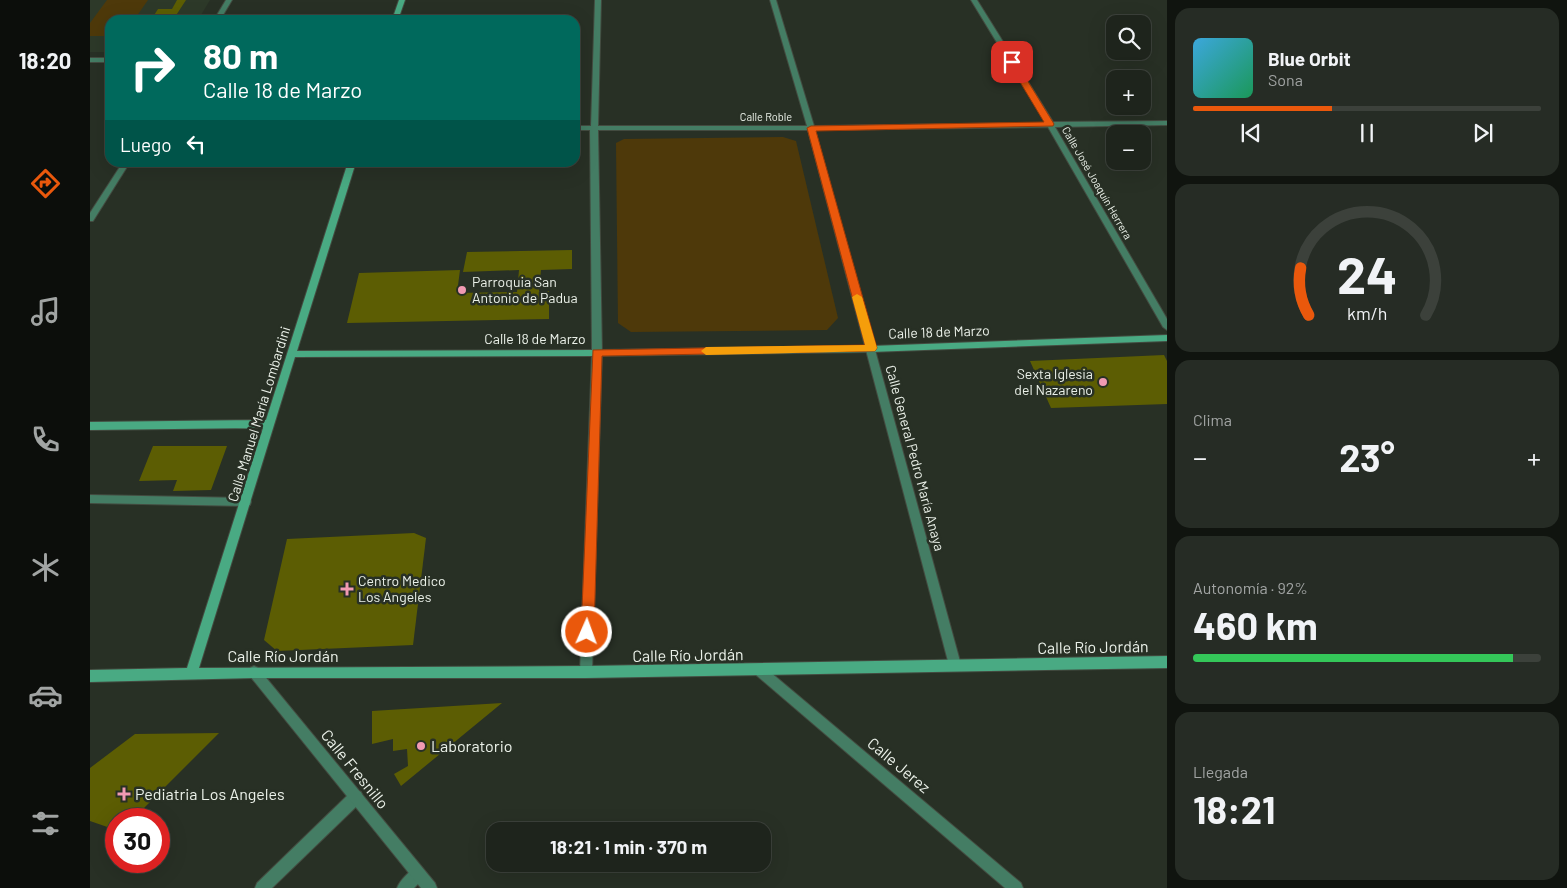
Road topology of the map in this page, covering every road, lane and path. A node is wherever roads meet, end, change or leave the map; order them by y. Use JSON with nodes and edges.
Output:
{"nodes":[{"id":1,"x":229,"y":0,"type":"edge"},
{"id":2,"x":402,"y":0,"type":"edge"},
{"id":3,"x":598,"y":0,"type":"edge"},
{"id":4,"x":773,"y":0,"type":"edge"},
{"id":5,"x":974,"y":0,"type":"edge"},
{"id":6,"x":220,"y":15,"type":"edge"},
{"id":7,"x":397,"y":15,"type":"edge"},
{"id":8,"x":90,"y":60,"type":"edge"},
{"id":9,"x":105,"y":60,"type":"edge"},
{"id":10,"x":1167,"y":123,"type":"edge"},
{"id":11,"x":1050,"y":124,"type":"junction"},
{"id":12,"x":580,"y":128,"type":"edge"},
{"id":13,"x":594,"y":128,"type":"junction"},
{"id":14,"x":811,"y":128,"type":"junction"},
{"id":15,"x":123,"y":167,"type":"edge"},
{"id":16,"x":350,"y":167,"type":"edge"},
{"id":17,"x":90,"y":219,"type":"edge"},
{"id":18,"x":1167,"y":327,"type":"edge"},
{"id":19,"x":1167,"y":338,"type":"edge"},
{"id":20,"x":872,"y":348,"type":"junction"},
{"id":21,"x":597,"y":353,"type":"junction"},
{"id":22,"x":292,"y":354,"type":"junction"},
{"id":23,"x":270,"y":424,"type":"junction"},
{"id":24,"x":90,"y":426,"type":"edge"},
{"id":25,"x":90,"y":499,"type":"edge"},
{"id":26,"x":246,"y":502,"type":"junction"},
{"id":27,"x":1167,"y":662,"type":"edge"},
{"id":28,"x":956,"y":665,"type":"junction"},
{"id":29,"x":760,"y":670,"type":"junction"},
{"id":30,"x":254,"y":672,"type":"junction"},
{"id":31,"x":586,"y":672,"type":"junction"},
{"id":32,"x":191,"y":674,"type":"junction"},
{"id":33,"x":90,"y":676,"type":"edge"},
{"id":34,"x":356,"y":798,"type":"junction"},
{"id":35,"x":418,"y":874,"type":"junction"},
{"id":36,"x":262,"y":888,"type":"edge"},
{"id":37,"x":404,"y":888,"type":"edge"},
{"id":38,"x":430,"y":888,"type":"edge"},
{"id":39,"x":1016,"y":888,"type":"edge"}],
"edges":[{"from":1,"to":6,"type":"street"},
{"from":2,"to":7,"type":"street"},
{"from":3,"to":13,"type":"street"},
{"from":4,"to":14,"type":"street","name":"Calle General Pedro María Anaya"},
{"from":5,"to":11,"type":"street","name":"Calle José Joaquín Herrera"},
{"from":8,"to":9,"type":"street"},
{"from":10,"to":11,"type":"street","name":"Calle Roble"},
{"from":11,"to":14,"type":"street","name":"Calle Roble"},
{"from":11,"to":18,"type":"street","name":"Calle José Joaquín Herrera"},
{"from":12,"to":13,"type":"street","name":"Calle Roble"},
{"from":13,"to":14,"type":"street","name":"Calle Roble"},
{"from":13,"to":21,"type":"street"},
{"from":14,"to":20,"type":"street","name":"Calle General Pedro María Anaya"},
{"from":15,"to":17,"type":"street"},
{"from":16,"to":22,"type":"street","name":"Calle Manuel María Lombardini"},
{"from":19,"to":20,"type":"street","name":"Calle 18 de Marzo"},
{"from":20,"to":21,"type":"street","name":"Calle 18 de Marzo"},
{"from":20,"to":28,"type":"street","name":"Calle General Pedro María Anaya"},
{"from":21,"to":22,"type":"street","name":"Calle 18 de Marzo"},
{"from":21,"to":31,"type":"street"},
{"from":22,"to":23,"type":"street","name":"Calle Manuel María Lombardini"},
{"from":23,"to":24,"type":"street"},
{"from":23,"to":26,"type":"street","name":"Calle Manuel María Lombardini"},
{"from":25,"to":26,"type":"street"},
{"from":26,"to":32,"type":"street","name":"Calle Manuel María Lombardini"},
{"from":27,"to":28,"type":"street","name":"Calle Río Jordán"},
{"from":28,"to":29,"type":"street","name":"Calle Río Jordán"},
{"from":29,"to":31,"type":"street","name":"Calle Río Jordán"},
{"from":29,"to":39,"type":"street","name":"Calle Jerez"},
{"from":30,"to":31,"type":"street","name":"Calle Río Jordán"},
{"from":30,"to":32,"type":"street","name":"Calle Río Jordán"},
{"from":30,"to":34,"type":"street","name":"Calle Fresnillo"},
{"from":32,"to":33,"type":"street","name":"Calle Río Jordán"},
{"from":34,"to":35,"type":"street","name":"Calle Fresnillo"},
{"from":34,"to":36,"type":"street"},
{"from":35,"to":37,"type":"street"},
{"from":35,"to":38,"type":"street","name":"Calle Fresnillo"}]}
